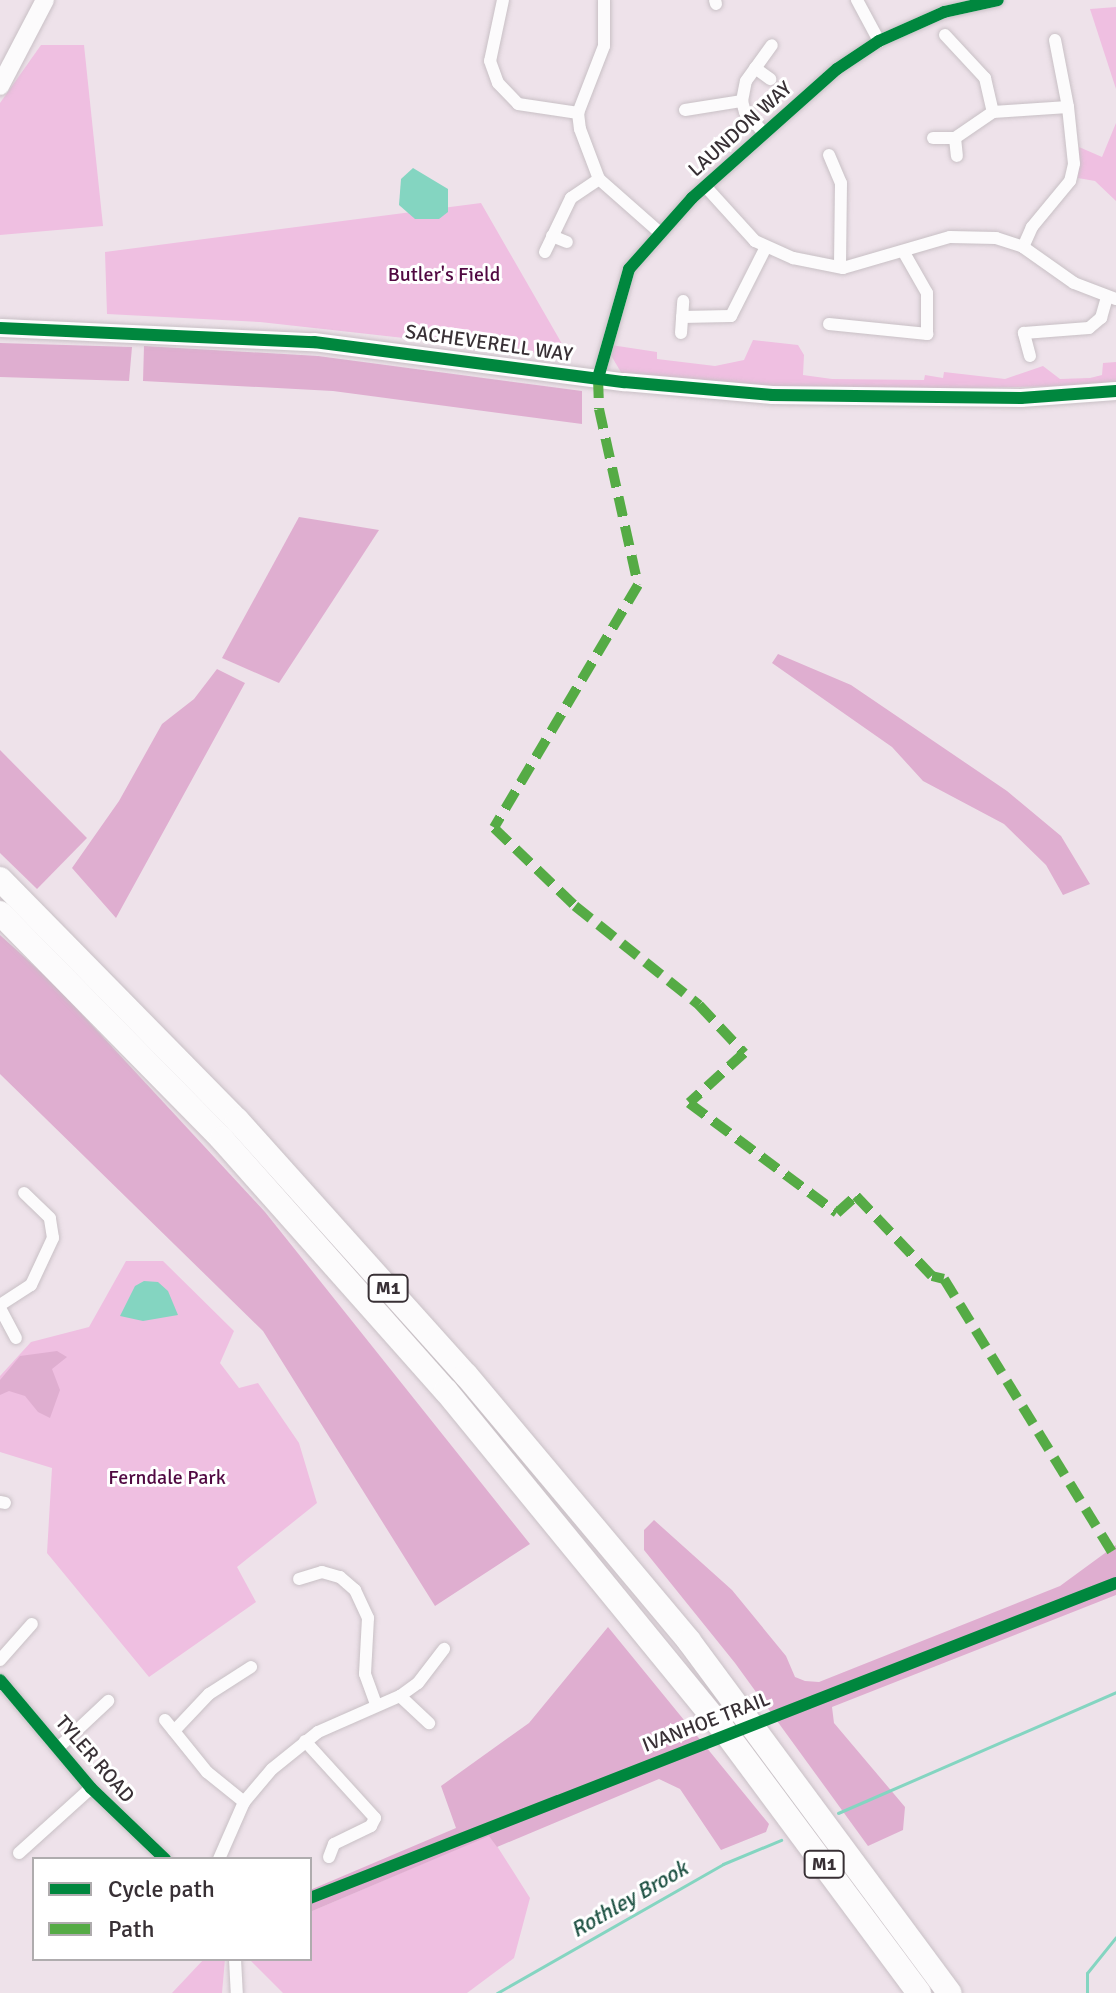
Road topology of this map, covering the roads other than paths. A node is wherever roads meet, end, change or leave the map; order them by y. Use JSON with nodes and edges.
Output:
{"nodes":[{"id":1,"x":45,"y":0,"type":"edge"},
{"id":2,"x":503,"y":0,"type":"edge"},
{"id":3,"x":604,"y":0,"type":"edge"},
{"id":4,"x":857,"y":0,"type":"edge"},
{"id":5,"x":992,"y":1,"type":"edge"},
{"id":6,"x":945,"y":35,"type":"dead end"},
{"id":7,"x":1055,"y":40,"type":"dead end"},
{"id":8,"x":879,"y":41,"type":"junction"},
{"id":9,"x":772,"y":45,"type":"dead end"},
{"id":10,"x":954,"y":46,"type":"junction"},
{"id":11,"x":943,"y":55,"type":"dead end"},
{"id":12,"x":755,"y":68,"type":"junction"},
{"id":13,"x":770,"y":79,"type":"dead end"},
{"id":14,"x":0,"y":86,"type":"edge"},
{"id":15,"x":742,"y":101,"type":"junction"},
{"id":16,"x":1068,"y":107,"type":"junction"},
{"id":17,"x":685,"y":110,"type":"dead end"},
{"id":18,"x":993,"y":112,"type":"junction"},
{"id":19,"x":578,"y":113,"type":"junction"},
{"id":20,"x":764,"y":133,"type":"junction"},
{"id":21,"x":933,"y":138,"type":"dead end"},
{"id":22,"x":955,"y":138,"type":"junction"},
{"id":23,"x":829,"y":155,"type":"dead end"},
{"id":24,"x":957,"y":156,"type":"dead end"},
{"id":25,"x":599,"y":179,"type":"junction"},
{"id":26,"x":706,"y":187,"type":"junction"},
{"id":27,"x":658,"y":231,"type":"junction"},
{"id":28,"x":552,"y":236,"type":"junction"},
{"id":29,"x":567,"y":242,"type":"dead end"},
{"id":30,"x":766,"y":247,"type":"junction"},
{"id":31,"x":1023,"y":247,"type":"junction"},
{"id":32,"x":903,"y":251,"type":"junction"},
{"id":33,"x":545,"y":252,"type":"dead end"},
{"id":34,"x":840,"y":267,"type":"junction"},
{"id":35,"x":1112,"y":298,"type":"edge"},
{"id":36,"x":683,"y":301,"type":"dead end"},
{"id":37,"x":682,"y":317,"type":"junction"},
{"id":38,"x":829,"y":324,"type":"dead end"},
{"id":39,"x":0,"y":328,"type":"edge"},
{"id":40,"x":681,"y":333,"type":"dead end"},
{"id":41,"x":1030,"y":356,"type":"dead end"},
{"id":42,"x":598,"y":378,"type":"junction"},
{"id":43,"x":1116,"y":391,"type":"edge"},
{"id":44,"x":0,"y":879,"type":"edge"},
{"id":45,"x":0,"y":913,"type":"edge"},
{"id":46,"x":24,"y":1193,"type":"dead end"},
{"id":47,"x":0,"y":1306,"type":"edge"},
{"id":48,"x":16,"y":1338,"type":"dead end"},
{"id":49,"x":299,"y":1579,"type":"dead end"},
{"id":50,"x":32,"y":1624,"type":"dead end"},
{"id":51,"x":444,"y":1649,"type":"dead end"},
{"id":52,"x":0,"y":1660,"type":"edge"},
{"id":53,"x":251,"y":1667,"type":"dead end"},
{"id":54,"x":0,"y":1680,"type":"edge"},
{"id":55,"x":400,"y":1696,"type":"junction"},
{"id":56,"x":108,"y":1701,"type":"dead end"},
{"id":57,"x":376,"y":1705,"type":"junction"},
{"id":58,"x":165,"y":1720,"type":"dead end"},
{"id":59,"x":429,"y":1723,"type":"dead end"},
{"id":60,"x":174,"y":1731,"type":"junction"},
{"id":61,"x":305,"y":1741,"type":"junction"},
{"id":62,"x":58,"y":1748,"type":"junction"},
{"id":63,"x":91,"y":1788,"type":"junction"},
{"id":64,"x":244,"y":1802,"type":"junction"},
{"id":65,"x":19,"y":1853,"type":"dead end"},
{"id":66,"x":163,"y":1857,"type":"edge"},
{"id":67,"x":220,"y":1857,"type":"edge"},
{"id":68,"x":329,"y":1857,"type":"dead end"},
{"id":69,"x":235,"y":1961,"type":"edge"},
{"id":70,"x":943,"y":1984,"type":"edge"},
{"id":71,"x":917,"y":1990,"type":"edge"},
{"id":72,"x":237,"y":1993,"type":"edge"}],
"edges":[{"from":1,"to":14,"type":"street"},
{"from":2,"to":19,"type":"street"},
{"from":3,"to":19,"type":"street"},
{"from":4,"to":8,"type":"street"},
{"from":5,"to":8,"type":"street","name":"LAUNDON WAY"},
{"from":6,"to":10,"type":"street"},
{"from":7,"to":16,"type":"street"},
{"from":8,"to":20,"type":"street","name":"LAUNDON WAY"},
{"from":9,"to":12,"type":"street"},
{"from":10,"to":11,"type":"street"},
{"from":10,"to":18,"type":"street"},
{"from":12,"to":13,"type":"street"},
{"from":12,"to":15,"type":"street"},
{"from":15,"to":17,"type":"street"},
{"from":15,"to":20,"type":"street"},
{"from":16,"to":18,"type":"street"},
{"from":16,"to":31,"type":"street"},
{"from":18,"to":22,"type":"street"},
{"from":19,"to":25,"type":"street"},
{"from":20,"to":26,"type":"street","name":"LAUNDON WAY"},
{"from":21,"to":22,"type":"street"},
{"from":22,"to":24,"type":"street"},
{"from":23,"to":34,"type":"street"},
{"from":25,"to":27,"type":"street"},
{"from":25,"to":28,"type":"street"},
{"from":26,"to":27,"type":"street","name":"LAUNDON WAY"},
{"from":26,"to":30,"type":"street"},
{"from":27,"to":42,"type":"street","name":"LAUNDON WAY"},
{"from":28,"to":29,"type":"street"},
{"from":28,"to":33,"type":"street"},
{"from":30,"to":34,"type":"street"},
{"from":30,"to":37,"type":"street"},
{"from":31,"to":32,"type":"street"},
{"from":31,"to":35,"type":"street"},
{"from":32,"to":34,"type":"street"},
{"from":32,"to":38,"type":"street"},
{"from":35,"to":41,"type":"street"},
{"from":36,"to":37,"type":"street"},
{"from":37,"to":40,"type":"street"},
{"from":39,"to":42,"type":"street","name":"SACHEVERELL WAY"},
{"from":42,"to":43,"type":"street","name":"SACHEVERELL WAY"},
{"from":44,"to":70,"type":"highway","number":"M1"},
{"from":45,"to":71,"type":"highway","number":"M1"},
{"from":46,"to":47,"type":"street"},
{"from":47,"to":48,"type":"street"},
{"from":49,"to":57,"type":"street"},
{"from":50,"to":52,"type":"street"},
{"from":51,"to":55,"type":"street"},
{"from":53,"to":60,"type":"street"},
{"from":54,"to":62,"type":"street","name":"TYLER ROAD"},
{"from":55,"to":57,"type":"street"},
{"from":55,"to":59,"type":"street"},
{"from":56,"to":62,"type":"street"},
{"from":57,"to":61,"type":"street"},
{"from":58,"to":60,"type":"street"},
{"from":60,"to":64,"type":"street"},
{"from":61,"to":64,"type":"street"},
{"from":61,"to":68,"type":"street"},
{"from":62,"to":63,"type":"street","name":"TYLER ROAD"},
{"from":63,"to":65,"type":"street"},
{"from":63,"to":66,"type":"street","name":"TYLER ROAD"},
{"from":64,"to":67,"type":"street"},
{"from":69,"to":72,"type":"street"}]}
